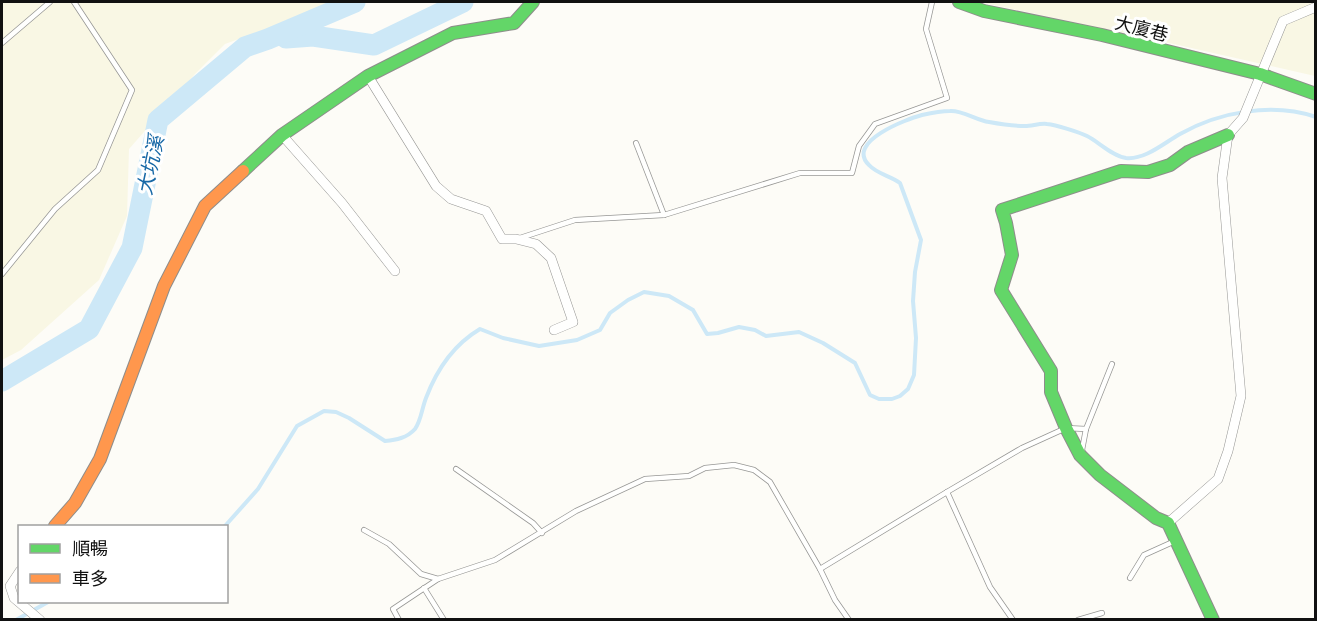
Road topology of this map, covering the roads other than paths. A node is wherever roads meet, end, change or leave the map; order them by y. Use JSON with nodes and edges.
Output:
{"nodes":[{"id":1,"x":50,"y":2,"type":"edge"},
{"id":2,"x":74,"y":2,"type":"edge"},
{"id":3,"x":532,"y":2,"type":"edge"},
{"id":4,"x":932,"y":2,"type":"edge"},
{"id":5,"x":959,"y":2,"type":"edge"},
{"id":6,"x":1316,"y":7,"type":"edge"},
{"id":7,"x":2,"y":43,"type":"edge"},
{"id":8,"x":1260,"y":74,"type":"junction"},
{"id":9,"x":368,"y":76,"type":"junction"},
{"id":10,"x":1316,"y":94,"type":"edge"},
{"id":11,"x":282,"y":135,"type":"junction"},
{"id":12,"x":1228,"y":135,"type":"junction"},
{"id":13,"x":636,"y":143,"type":"dead end"},
{"id":14,"x":664,"y":215,"type":"junction"},
{"id":15,"x":516,"y":239,"type":"junction"},
{"id":16,"x":395,"y":271,"type":"dead end"},
{"id":17,"x":2,"y":274,"type":"edge"},
{"id":18,"x":554,"y":330,"type":"dead end"},
{"id":19,"x":1112,"y":364,"type":"dead end"},
{"id":20,"x":1066,"y":428,"type":"junction"},
{"id":21,"x":1086,"y":429,"type":"junction"},
{"id":22,"x":1080,"y":455,"type":"junction"},
{"id":23,"x":456,"y":469,"type":"dead end"},
{"id":24,"x":947,"y":492,"type":"junction"},
{"id":25,"x":1168,"y":523,"type":"junction"},
{"id":26,"x":56,"y":525,"type":"edge"},
{"id":27,"x":364,"y":531,"type":"dead end"},
{"id":28,"x":542,"y":533,"type":"junction"},
{"id":29,"x":1176,"y":541,"type":"junction"},
{"id":30,"x":820,"y":569,"type":"junction"},
{"id":31,"x":18,"y":574,"type":"edge"},
{"id":32,"x":1130,"y":578,"type":"dead end"},
{"id":33,"x":438,"y":579,"type":"junction"},
{"id":34,"x":424,"y":588,"type":"junction"},
{"id":35,"x":18,"y":601,"type":"edge"},
{"id":36,"x":20,"y":603,"type":"edge"},
{"id":37,"x":1102,"y":613,"type":"dead end"},
{"id":38,"x":40,"y":620,"type":"edge"},
{"id":39,"x":399,"y":620,"type":"edge"},
{"id":40,"x":444,"y":620,"type":"edge"},
{"id":41,"x":849,"y":620,"type":"edge"},
{"id":42,"x":1013,"y":620,"type":"edge"},
{"id":43,"x":1078,"y":620,"type":"edge"},
{"id":44,"x":1213,"y":620,"type":"edge"}],
"edges":[{"from":1,"to":7,"type":"lane"},
{"from":2,"to":17,"type":"lane"},
{"from":3,"to":9,"type":"street"},
{"from":4,"to":14,"type":"lane"},
{"from":5,"to":8,"type":"street","name":"大廈巷"},
{"from":6,"to":8,"type":"street"},
{"from":8,"to":10,"type":"street","name":"大廈巷"},
{"from":8,"to":12,"type":"street"},
{"from":9,"to":11,"type":"street"},
{"from":9,"to":15,"type":"street"},
{"from":11,"to":16,"type":"street"},
{"from":11,"to":26,"type":"street"},
{"from":12,"to":20,"type":"street"},
{"from":12,"to":25,"type":"street"},
{"from":13,"to":14,"type":"lane"},
{"from":14,"to":15,"type":"lane"},
{"from":15,"to":18,"type":"street"},
{"from":19,"to":21,"type":"lane"},
{"from":20,"to":21,"type":"lane"},
{"from":20,"to":22,"type":"street"},
{"from":20,"to":24,"type":"lane"},
{"from":21,"to":22,"type":"lane"},
{"from":22,"to":25,"type":"street"},
{"from":23,"to":28,"type":"lane"},
{"from":24,"to":30,"type":"lane"},
{"from":24,"to":42,"type":"lane"},
{"from":25,"to":29,"type":"street"},
{"from":27,"to":33,"type":"lane"},
{"from":28,"to":30,"type":"lane"},
{"from":28,"to":33,"type":"lane"},
{"from":29,"to":32,"type":"lane"},
{"from":29,"to":44,"type":"street"},
{"from":30,"to":41,"type":"lane"},
{"from":31,"to":35,"type":"street"},
{"from":33,"to":34,"type":"lane"},
{"from":34,"to":39,"type":"lane"},
{"from":34,"to":40,"type":"lane"},
{"from":36,"to":38,"type":"street"},
{"from":37,"to":43,"type":"lane"}]}
